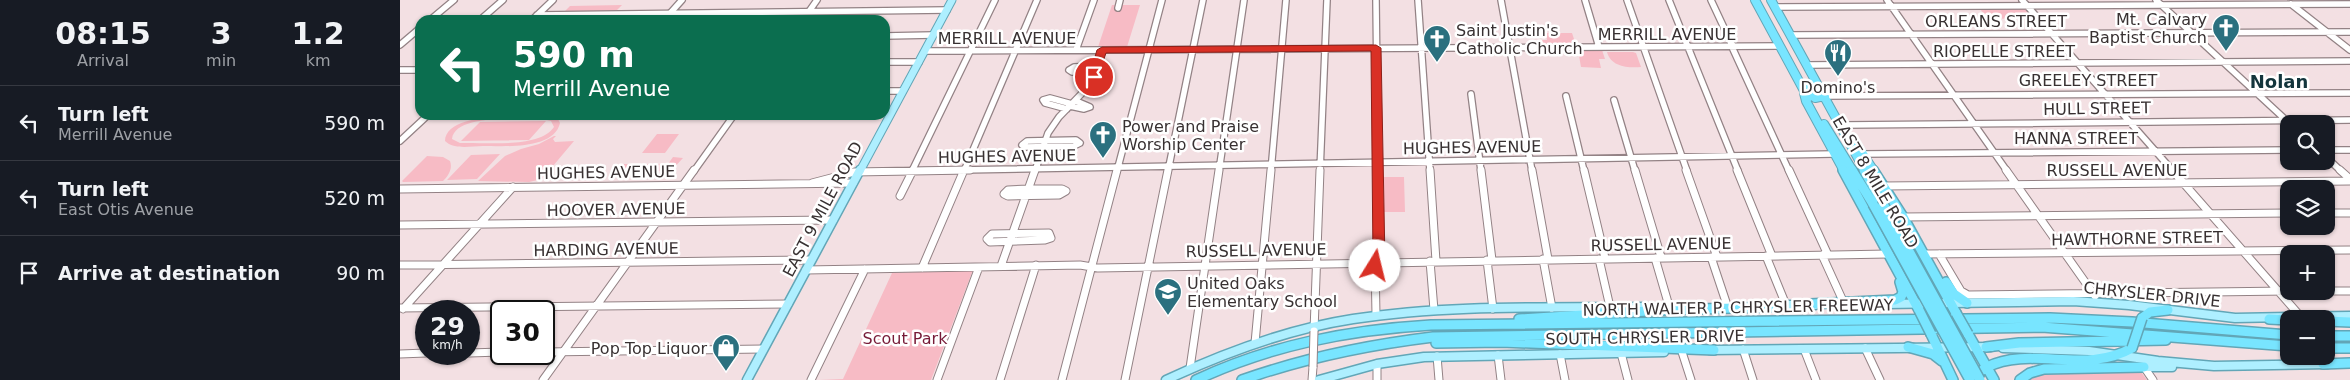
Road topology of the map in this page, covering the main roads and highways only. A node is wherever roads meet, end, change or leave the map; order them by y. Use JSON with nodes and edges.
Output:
{"nodes":[{"id":1,"x":952,"y":0,"type":"edge"},
{"id":2,"x":1755,"y":0,"type":"edge"},
{"id":3,"x":1760,"y":0,"type":"edge"},
{"id":4,"x":1773,"y":4,"type":"edge"},
{"id":5,"x":1791,"y":35,"type":"junction"},
{"id":6,"x":1780,"y":47,"type":"junction"},
{"id":7,"x":1790,"y":66,"type":"junction"},
{"id":8,"x":1814,"y":76,"type":"junction"},
{"id":9,"x":1804,"y":93,"type":"junction"},
{"id":10,"x":1825,"y":96,"type":"junction"},
{"id":11,"x":890,"y":115,"type":"edge"},
{"id":12,"x":887,"y":120,"type":"edge"},
{"id":13,"x":1842,"y":122,"type":"junction"},
{"id":14,"x":1878,"y":204,"type":"junction"},
{"id":15,"x":1924,"y":254,"type":"junction"},
{"id":16,"x":1895,"y":265,"type":"junction"},
{"id":17,"x":1847,"y":303,"type":"junction"},
{"id":18,"x":1967,"y":303,"type":"junction"},
{"id":19,"x":1810,"y":304,"type":"joint"},
{"id":20,"x":1782,"y":305,"type":"junction"},
{"id":21,"x":1917,"y":307,"type":"junction"},
{"id":22,"x":1954,"y":308,"type":"junction"},
{"id":23,"x":2168,"y":310,"type":"junction"},
{"id":24,"x":2350,"y":316,"type":"edge"},
{"id":25,"x":2269,"y":319,"type":"junction"},
{"id":26,"x":2280,"y":320,"type":"edge"},
{"id":27,"x":2335,"y":321,"type":"edge"},
{"id":28,"x":2350,"y":322,"type":"edge"},
{"id":29,"x":1431,"y":325,"type":"junction"},
{"id":30,"x":2280,"y":334,"type":"edge"},
{"id":31,"x":2335,"y":336,"type":"edge"},
{"id":32,"x":2350,"y":336,"type":"edge"},
{"id":33,"x":2203,"y":339,"type":"junction"},
{"id":34,"x":1389,"y":342,"type":"junction"},
{"id":35,"x":2280,"y":345,"type":"edge"},
{"id":36,"x":1937,"y":346,"type":"junction"},
{"id":37,"x":1908,"y":347,"type":"junction"},
{"id":38,"x":1975,"y":347,"type":"junction"},
{"id":39,"x":1986,"y":347,"type":"junction"},
{"id":40,"x":2335,"y":348,"type":"edge"},
{"id":41,"x":2350,"y":348,"type":"edge"},
{"id":42,"x":1714,"y":350,"type":"junction"},
{"id":43,"x":2128,"y":352,"type":"junction"},
{"id":44,"x":1946,"y":365,"type":"junction"},
{"id":45,"x":2280,"y":365,"type":"edge"},
{"id":46,"x":2335,"y":365,"type":"edge"},
{"id":47,"x":2214,"y":366,"type":"junction"},
{"id":48,"x":2349,"y":366,"type":"edge"},
{"id":49,"x":1986,"y":367,"type":"junction"},
{"id":50,"x":2144,"y":367,"type":"joint"},
{"id":51,"x":746,"y":380,"type":"edge"},
{"id":52,"x":1166,"y":380,"type":"edge"},
{"id":53,"x":1196,"y":380,"type":"edge"},
{"id":54,"x":1242,"y":380,"type":"edge"},
{"id":55,"x":1319,"y":380,"type":"edge"},
{"id":56,"x":1953,"y":380,"type":"edge"},
{"id":57,"x":1971,"y":380,"type":"edge"},
{"id":58,"x":1980,"y":380,"type":"edge"},
{"id":59,"x":1994,"y":380,"type":"edge"},
{"id":60,"x":2020,"y":380,"type":"edge"}],
"edges":[{"from":1,"to":11,"type":"main road","name":"EAST 9 MILE ROAD"},
{"from":2,"to":6,"type":"highway","name":"EAST 8 MILE ROAD"},
{"from":3,"to":5,"type":"highway"},
{"from":4,"to":5,"type":"highway","name":"EAST 8 MILE ROAD"},
{"from":5,"to":8,"type":"highway","name":"EAST 8 MILE ROAD"},
{"from":6,"to":7,"type":"highway","name":"EAST 8 MILE ROAD"},
{"from":6,"to":8,"type":"highway"},
{"from":7,"to":9,"type":"highway","name":"EAST 8 MILE ROAD"},
{"from":7,"to":10,"type":"highway"},
{"from":8,"to":10,"type":"highway","name":"EAST 8 MILE ROAD"},
{"from":9,"to":14,"type":"highway","name":"EAST 8 MILE ROAD"},
{"from":9,"to":16,"type":"highway"},
{"from":10,"to":13,"type":"highway","name":"EAST 8 MILE ROAD"},
{"from":12,"to":51,"type":"main road","name":"EAST 9 MILE ROAD"},
{"from":13,"to":14,"type":"highway","name":"EAST 8 MILE ROAD"},
{"from":13,"to":15,"type":"highway","name":"EAST 8 MILE ROAD"},
{"from":14,"to":57,"type":"highway","name":"EAST 8 MILE ROAD","bridge":true},
{"from":14,"to":58,"type":"highway","name":"EAST 8 MILE ROAD","bridge":true},
{"from":15,"to":18,"type":"highway"},
{"from":15,"to":22,"type":"highway","name":"EAST 8 MILE ROAD"},
{"from":16,"to":17,"type":"highway"},
{"from":16,"to":21,"type":"highway"},
{"from":17,"to":19,"type":"highway"},
{"from":17,"to":21,"type":"main road","name":"CHRYSLER DRIVE"},
{"from":18,"to":22,"type":"main road","name":"CHRYSLER DRIVE"},
{"from":18,"to":23,"type":"main road","name":"CHRYSLER DRIVE"},
{"from":19,"to":20,"type":"main road"},
{"from":20,"to":29,"type":"highway"},
{"from":20,"to":52,"type":"main road"},
{"from":21,"to":22,"type":"main road","name":"CHRYSLER DRIVE"},
{"from":21,"to":36,"type":"highway","bridge":true},
{"from":22,"to":38,"type":"highway","bridge":true},
{"from":23,"to":25,"type":"main road","name":"CHRYSLER DRIVE"},
{"from":23,"to":43,"type":"highway","bridge":true},
{"from":24,"to":25,"type":"main road","name":"CHRYSLER DRIVE"},
{"from":25,"to":26,"type":"highway"},
{"from":27,"to":28,"type":"highway"},
{"from":29,"to":30,"type":"highway","name":"NORTH WALTER P. CHRYSLER FREEWAY"},
{"from":29,"to":53,"type":"highway","name":"NORTH WALTER P. CHRYSLER FREEWAY"},
{"from":31,"to":32,"type":"highway"},
{"from":33,"to":34,"type":"highway"},
{"from":33,"to":35,"type":"highway"},
{"from":33,"to":39,"type":"highway"},
{"from":34,"to":42,"type":"highway"},
{"from":34,"to":54,"type":"highway"},
{"from":36,"to":37,"type":"main road","name":"SOUTH CHRYSLER DRIVE"},
{"from":36,"to":38,"type":"main road","name":"SOUTH CHRYSLER DRIVE"},
{"from":36,"to":44,"type":"highway"},
{"from":37,"to":42,"type":"main road","name":"SOUTH CHRYSLER DRIVE"},
{"from":37,"to":44,"type":"highway"},
{"from":38,"to":39,"type":"main road"},
{"from":38,"to":49,"type":"highway"},
{"from":39,"to":43,"type":"main road"},
{"from":40,"to":41,"type":"highway"},
{"from":42,"to":55,"type":"main road","name":"SOUTH CHRYSLER DRIVE"},
{"from":43,"to":47,"type":"main road"},
{"from":43,"to":49,"type":"highway"},
{"from":44,"to":56,"type":"highway"},
{"from":45,"to":47,"type":"main road"},
{"from":46,"to":48,"type":"highway"},
{"from":47,"to":50,"type":"main road"},
{"from":49,"to":57,"type":"highway"},
{"from":49,"to":59,"type":"highway"},
{"from":50,"to":60,"type":"highway"}]}
